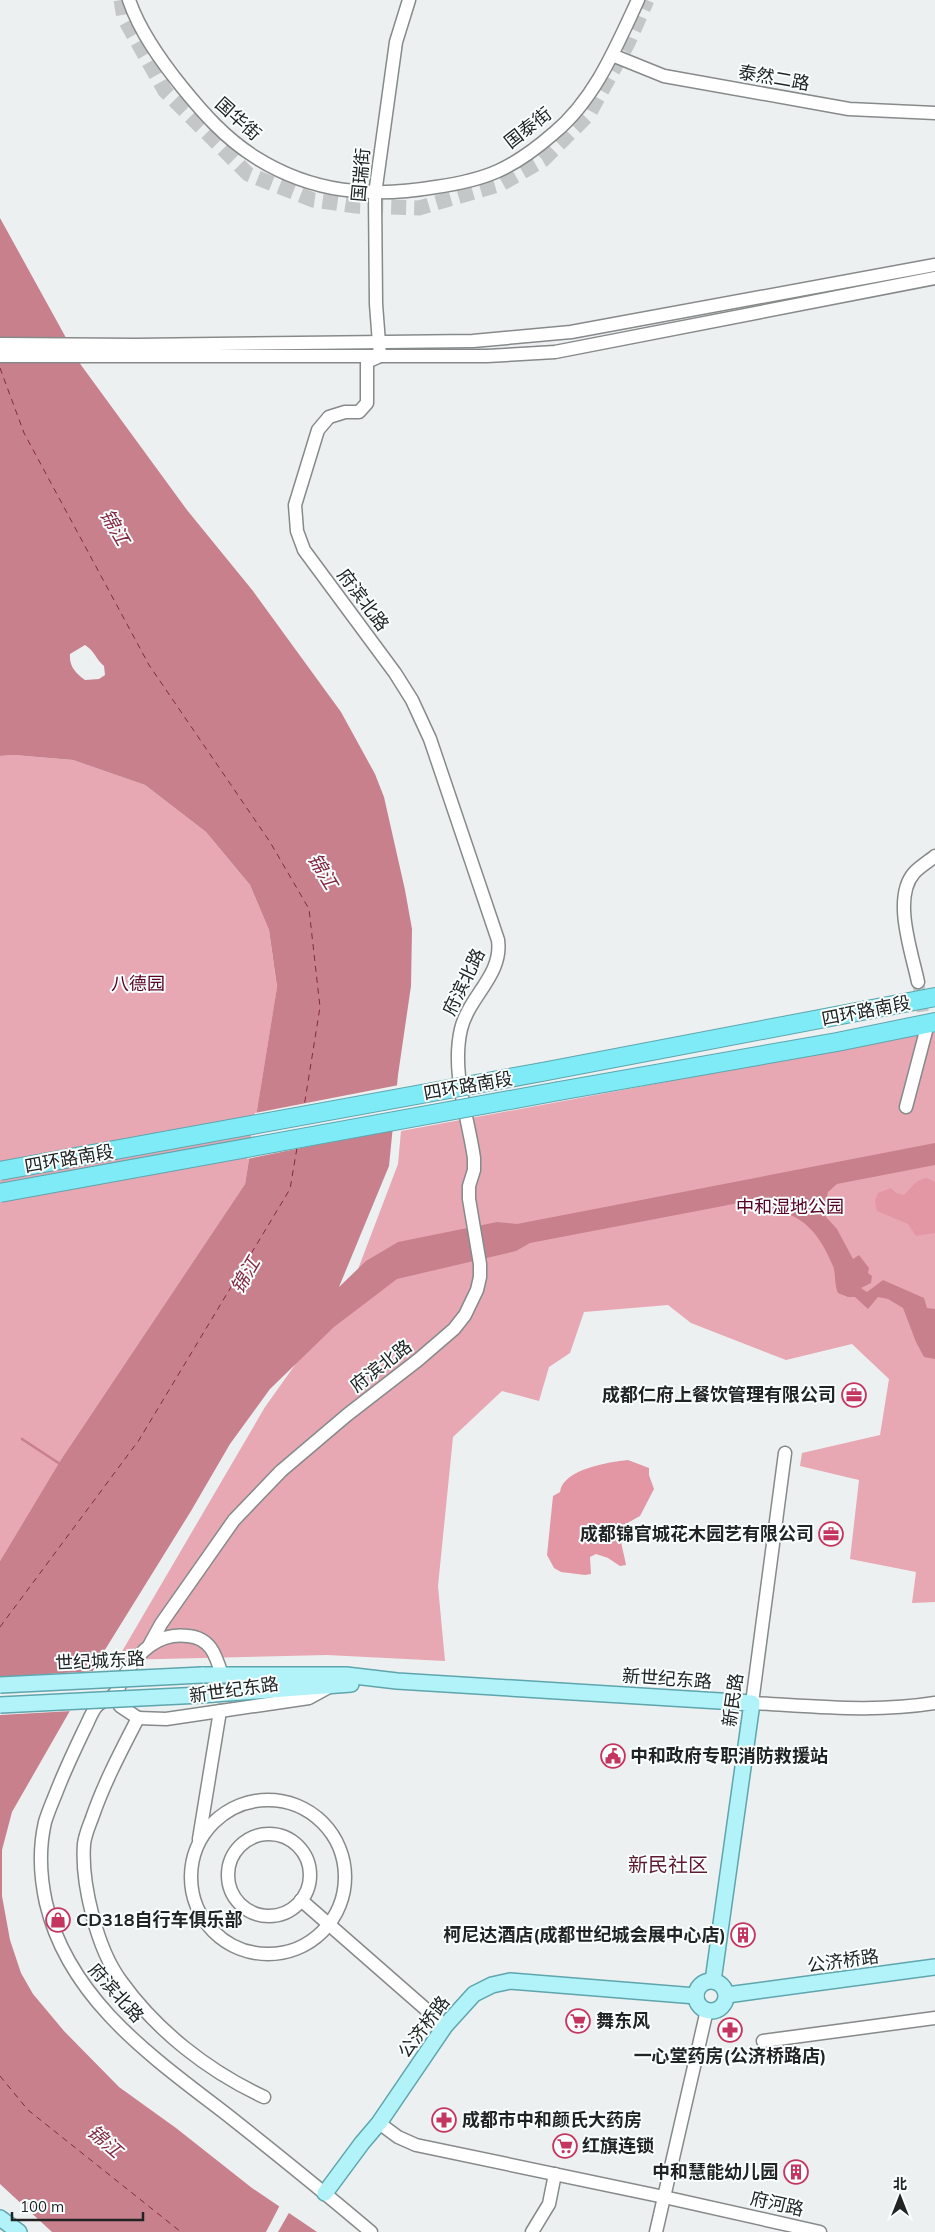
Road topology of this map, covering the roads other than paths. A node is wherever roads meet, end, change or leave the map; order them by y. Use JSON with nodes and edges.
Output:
{"nodes":[{"id":1,"x":129,"y":0,"type":"edge"},
{"id":2,"x":409,"y":0,"type":"edge"},
{"id":3,"x":638,"y":0,"type":"edge"},
{"id":4,"x":612,"y":55,"type":"junction"},
{"id":5,"x":935,"y":113,"type":"edge"},
{"id":6,"x":375,"y":194,"type":"junction"},
{"id":7,"x":935,"y":265,"type":"edge"},
{"id":8,"x":935,"y":278,"type":"edge"},
{"id":9,"x":379,"y":343,"type":"junction"},
{"id":10,"x":0,"y":344,"type":"edge"},
{"id":11,"x":107,"y":350,"type":"junction"},
{"id":12,"x":0,"y":356,"type":"edge"},
{"id":13,"x":380,"y":356,"type":"junction"},
{"id":14,"x":935,"y":856,"type":"edge"},
{"id":15,"x":918,"y":982,"type":"tunnel mouth"},
{"id":16,"x":935,"y":997,"type":"edge"},
{"id":17,"x":930,"y":1027,"type":"edge"},
{"id":18,"x":906,"y":1107,"type":"dead end"},
{"id":19,"x":0,"y":1171,"type":"edge"},
{"id":20,"x":0,"y":1193,"type":"edge"},
{"id":21,"x":786,"y":1453,"type":"dead end"},
{"id":22,"x":150,"y":1644,"type":"junction"},
{"id":23,"x":202,"y":1675,"type":"joint"},
{"id":24,"x":222,"y":1675,"type":"junction"},
{"id":25,"x":397,"y":1681,"type":"junction"},
{"id":26,"x":0,"y":1685,"type":"edge"},
{"id":27,"x":332,"y":1685,"type":"junction"},
{"id":28,"x":117,"y":1693,"type":"junction"},
{"id":29,"x":752,"y":1703,"type":"junction"},
{"id":30,"x":935,"y":1703,"type":"edge"},
{"id":31,"x":0,"y":1705,"type":"edge"},
{"id":32,"x":220,"y":1711,"type":"junction"},
{"id":33,"x":138,"y":1718,"type":"junction"},
{"id":34,"x":198,"y":1844,"type":"junction"},
{"id":35,"x":301,"y":1900,"type":"junction"},
{"id":36,"x":329,"y":1924,"type":"junction"},
{"id":37,"x":935,"y":1967,"type":"edge"},
{"id":38,"x":713,"y":1981,"type":"junction"},
{"id":39,"x":727,"y":1995,"type":"junction"},
{"id":40,"x":696,"y":1996,"type":"junction"},
{"id":41,"x":707,"y":2010,"type":"junction"},
{"id":42,"x":935,"y":2018,"type":"edge"},
{"id":43,"x":445,"y":2026,"type":"junction"},
{"id":44,"x":763,"y":2041,"type":"dead end"},
{"id":45,"x":264,"y":2097,"type":"dead end"},
{"id":46,"x":380,"y":2123,"type":"junction"},
{"id":47,"x":555,"y":2174,"type":"junction"},
{"id":48,"x":325,"y":2193,"type":"junction"},
{"id":49,"x":664,"y":2197,"type":"junction"},
{"id":50,"x":0,"y":2218,"type":"edge"},
{"id":51,"x":19,"y":2232,"type":"edge"},
{"id":52,"x":371,"y":2232,"type":"edge"},
{"id":53,"x":532,"y":2232,"type":"edge"},
{"id":54,"x":656,"y":2232,"type":"edge"},
{"id":55,"x":820,"y":2232,"type":"edge"}],
"edges":[{"from":1,"to":6,"type":"street","name":"国华街"},
{"from":2,"to":6,"type":"street","name":"国瑞街"},
{"from":3,"to":4,"type":"street","name":"国泰街"},
{"from":4,"to":5,"type":"street","name":"泰然二路"},
{"from":4,"to":6,"type":"street","name":"国泰街"},
{"from":6,"to":9,"type":"street","name":"国瑞街"},
{"from":7,"to":9,"type":"street"},
{"from":8,"to":13,"type":"street"},
{"from":9,"to":11,"type":"street"},
{"from":9,"to":13,"type":"street","name":"国瑞街"},
{"from":10,"to":11,"type":"street"},
{"from":11,"to":12,"type":"street"},
{"from":11,"to":13,"type":"street"},
{"from":13,"to":22,"type":"street","name":"府滨北路"},
{"from":14,"to":15,"type":"street"},
{"from":16,"to":19,"type":"highway","name":"四环路南段","bridge":true},
{"from":17,"to":18,"type":"street"},
{"from":17,"to":20,"type":"highway","name":"四环路南段","bridge":true},
{"from":21,"to":29,"type":"street","name":"新民路"},
{"from":22,"to":24,"type":"street"},
{"from":22,"to":28,"type":"street","name":"府滨北路"},
{"from":23,"to":24,"type":"main road","name":"新世纪东路"},
{"from":23,"to":26,"type":"main road","name":"世纪城东路","bridge":true},
{"from":24,"to":25,"type":"main road","name":"新世纪东路"},
{"from":25,"to":27,"type":"main road","name":"新世纪东路"},
{"from":25,"to":29,"type":"main road","name":"新世纪东路"},
{"from":27,"to":31,"type":"main road","name":"新世纪东路","bridge":true},
{"from":27,"to":32,"type":"street","name":"新世纪东路"},
{"from":28,"to":33,"type":"street"},
{"from":28,"to":48,"type":"street","name":"府滨北路"},
{"from":29,"to":30,"type":"street","name":"新世纪东路"},
{"from":29,"to":38,"type":"main road","name":"新民路"},
{"from":32,"to":33,"type":"street","name":"新世纪东路"},
{"from":32,"to":34,"type":"street"},
{"from":33,"to":45,"type":"street"},
{"from":34,"to":36,"type":"street"},
{"from":34,"to":36,"type":"street"},
{"from":35,"to":35,"type":"street"},
{"from":35,"to":36,"type":"street"},
{"from":36,"to":43,"type":"street"},
{"from":37,"to":39,"type":"main road","name":"公济桥路"},
{"from":38,"to":39,"type":"main road"},
{"from":38,"to":40,"type":"main road"},
{"from":39,"to":41,"type":"main road"},
{"from":40,"to":41,"type":"main road"},
{"from":40,"to":43,"type":"main road","name":"公济桥路"},
{"from":41,"to":49,"type":"street"},
{"from":42,"to":44,"type":"street"},
{"from":43,"to":46,"type":"main road","name":"公济桥路"},
{"from":46,"to":47,"type":"street","name":"府河路"},
{"from":46,"to":48,"type":"main road","name":"公济桥路"},
{"from":47,"to":49,"type":"street","name":"府河路"},
{"from":47,"to":53,"type":"street"},
{"from":48,"to":52,"type":"street","name":"府滨北路"},
{"from":49,"to":54,"type":"street"},
{"from":49,"to":55,"type":"street","name":"府河路"},
{"from":50,"to":51,"type":"main road"}]}
